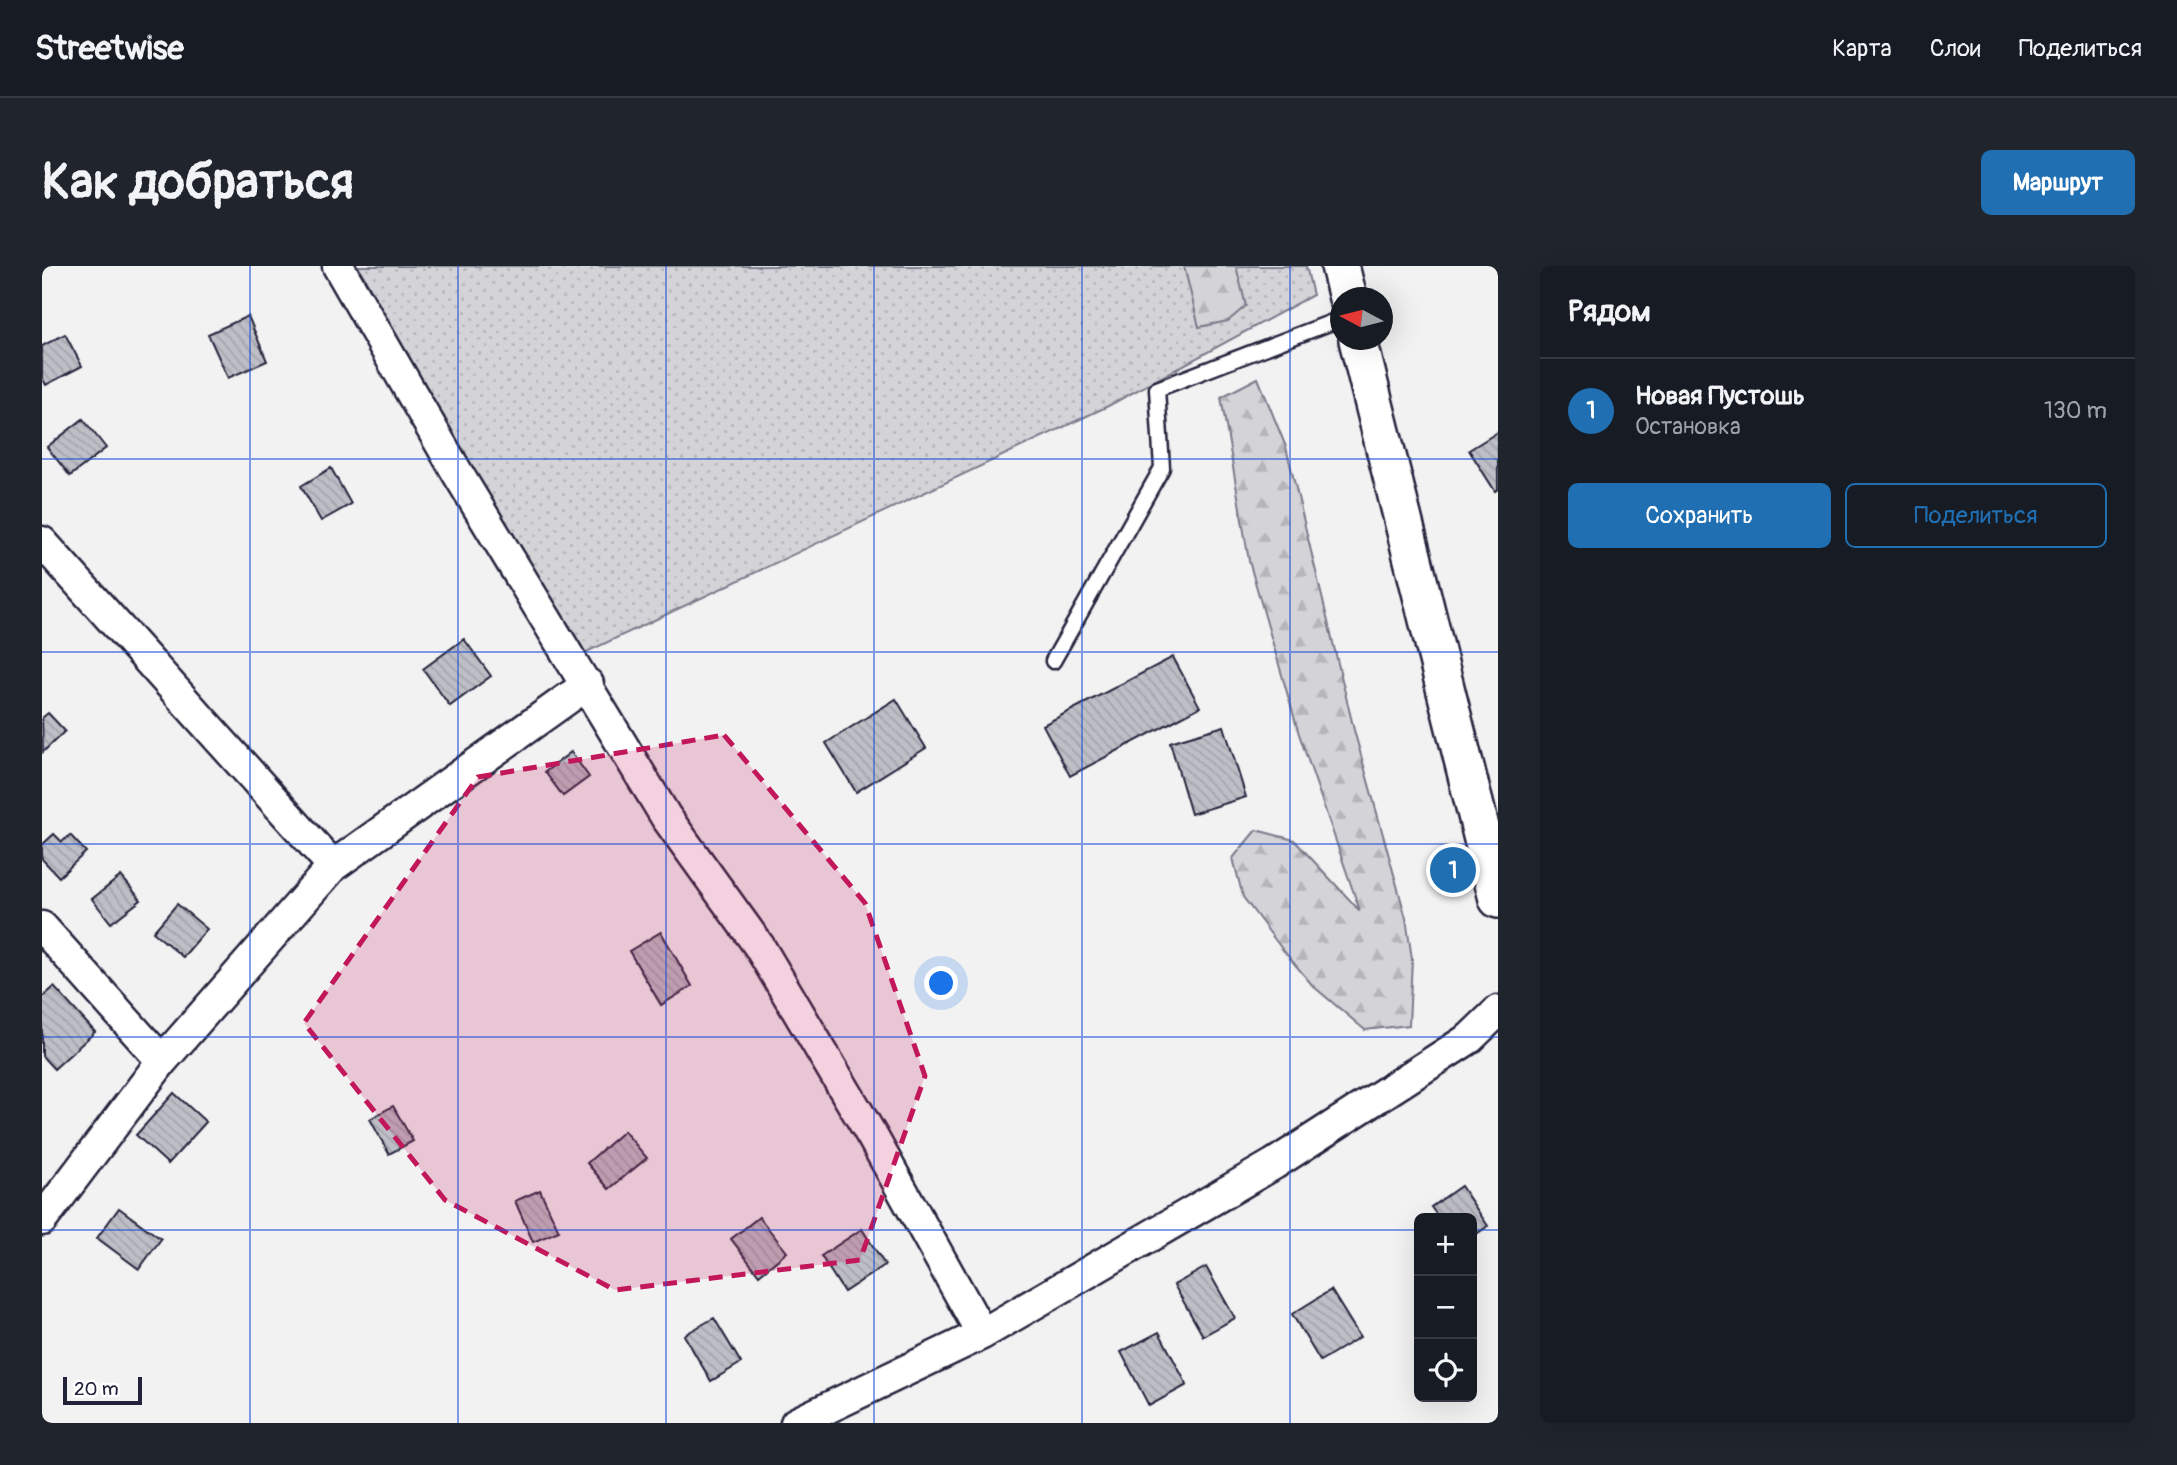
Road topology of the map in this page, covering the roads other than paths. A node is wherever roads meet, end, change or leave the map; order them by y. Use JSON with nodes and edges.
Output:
{"nodes":[{"id":1,"x":338,"y":266,"type":"edge"},
{"id":2,"x":1340,"y":266,"type":"edge"},
{"id":3,"x":1345,"y":287,"type":"edge"},
{"id":4,"x":1330,"y":323,"type":"edge"},
{"id":5,"x":1361,"y":350,"type":"edge"},
{"id":6,"x":42,"y":542,"type":"edge"},
{"id":7,"x":1053,"y":661,"type":"dead end"},
{"id":8,"x":588,"y":684,"type":"junction"},
{"id":9,"x":1491,"y":852,"type":"edge"},
{"id":10,"x":333,"y":866,"type":"junction"},
{"id":11,"x":1498,"y":899,"type":"edge"},
{"id":12,"x":42,"y":927,"type":"edge"},
{"id":13,"x":1498,"y":1011,"type":"edge"},
{"id":14,"x":162,"y":1061,"type":"junction"},
{"id":15,"x":42,"y":1220,"type":"edge"},
{"id":16,"x":982,"y":1334,"type":"junction"},
{"id":17,"x":796,"y":1423,"type":"edge"}],
"edges":[{"from":1,"to":8,"type":"street"},
{"from":2,"to":3,"type":"street"},
{"from":4,"to":7,"type":"lane"},
{"from":5,"to":9,"type":"street"},
{"from":6,"to":10,"type":"street"},
{"from":8,"to":10,"type":"street"},
{"from":8,"to":16,"type":"street"},
{"from":9,"to":11,"type":"street"},
{"from":10,"to":14,"type":"street"},
{"from":12,"to":14,"type":"street"},
{"from":13,"to":16,"type":"street"},
{"from":14,"to":15,"type":"street"},
{"from":16,"to":17,"type":"street"}]}
